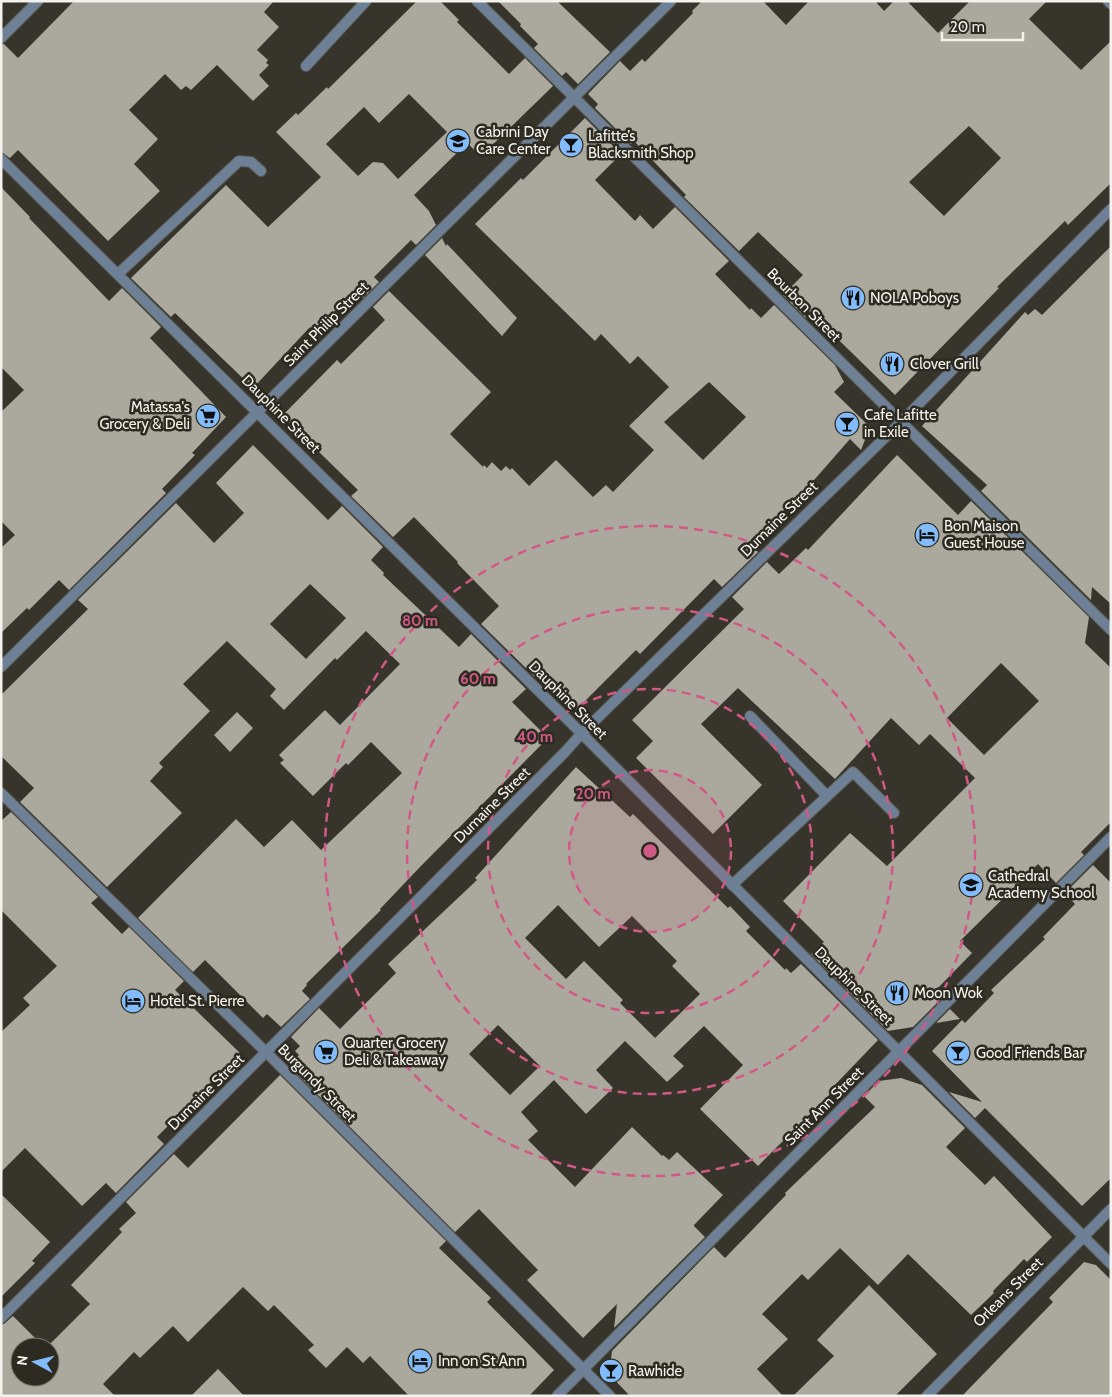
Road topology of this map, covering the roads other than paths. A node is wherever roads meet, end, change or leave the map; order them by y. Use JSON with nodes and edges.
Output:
{"nodes":[{"id":1,"x":38,"y":1,"type":"edge"},
{"id":2,"x":366,"y":1,"type":"edge"},
{"id":3,"x":476,"y":1,"type":"edge"},
{"id":4,"x":671,"y":1,"type":"edge"},
{"id":5,"x":1,"y":38,"type":"edge"},
{"id":6,"x":306,"y":66,"type":"dead end"},
{"id":7,"x":573,"y":98,"type":"junction"},
{"id":8,"x":1,"y":160,"type":"edge"},
{"id":9,"x":261,"y":171,"type":"dead end"},
{"id":10,"x":1111,"y":209,"type":"edge"},
{"id":11,"x":118,"y":274,"type":"junction"},
{"id":12,"x":258,"y":413,"type":"junction"},
{"id":13,"x":900,"y":422,"type":"junction"},
{"id":14,"x":1111,"y":630,"type":"edge"},
{"id":15,"x":1,"y":667,"type":"edge"},
{"id":16,"x":750,"y":716,"type":"dead end"},
{"id":17,"x":581,"y":734,"type":"junction"},
{"id":18,"x":1,"y":793,"type":"edge"},
{"id":19,"x":827,"y":796,"type":"junction"},
{"id":20,"x":894,"y":813,"type":"dead end"},
{"id":21,"x":1111,"y":837,"type":"edge"},
{"id":22,"x":732,"y":885,"type":"junction"},
{"id":23,"x":898,"y":1052,"type":"junction"},
{"id":24,"x":267,"y":1053,"type":"junction"},
{"id":25,"x":1111,"y":1209,"type":"edge"},
{"id":26,"x":1083,"y":1236,"type":"junction"},
{"id":27,"x":1111,"y":1264,"type":"edge"},
{"id":28,"x":1,"y":1318,"type":"edge"},
{"id":29,"x":584,"y":1369,"type":"junction"},
{"id":30,"x":557,"y":1396,"type":"edge"},
{"id":31,"x":610,"y":1396,"type":"edge"},
{"id":32,"x":927,"y":1396,"type":"edge"}],
"edges":[{"from":1,"to":5,"type":"street"},
{"from":2,"to":6,"type":"street"},
{"from":3,"to":7,"type":"street","name":"Bourbon Street"},
{"from":4,"to":7,"type":"street","name":"Saint Philip Street"},
{"from":7,"to":12,"type":"street","name":"Saint Philip Street"},
{"from":7,"to":13,"type":"street","name":"Bourbon Street"},
{"from":8,"to":11,"type":"street","name":"Dauphine Street"},
{"from":9,"to":11,"type":"street"},
{"from":10,"to":13,"type":"street","name":"Dumaine Street"},
{"from":11,"to":12,"type":"street","name":"Dauphine Street"},
{"from":12,"to":15,"type":"street","name":"Saint Philip Street"},
{"from":12,"to":17,"type":"street","name":"Dauphine Street"},
{"from":13,"to":14,"type":"street","name":"Bourbon Street"},
{"from":13,"to":17,"type":"street","name":"Dumaine Street"},
{"from":16,"to":19,"type":"street"},
{"from":17,"to":22,"type":"street","name":"Dauphine Street"},
{"from":17,"to":24,"type":"street","name":"Dumaine Street"},
{"from":18,"to":24,"type":"street","name":"Burgundy Street"},
{"from":19,"to":20,"type":"street"},
{"from":19,"to":22,"type":"street"},
{"from":21,"to":23,"type":"street","name":"Saint Ann Street"},
{"from":22,"to":23,"type":"street","name":"Dauphine Street"},
{"from":23,"to":26,"type":"street","name":"Dauphine Street"},
{"from":23,"to":29,"type":"street","name":"Saint Ann Street"},
{"from":24,"to":28,"type":"street","name":"Dumaine Street"},
{"from":24,"to":29,"type":"street","name":"Burgundy Street"},
{"from":25,"to":26,"type":"street","name":"Orleans Street"},
{"from":26,"to":27,"type":"street","name":"Dauphine Street"},
{"from":26,"to":32,"type":"street","name":"Orleans Street"},
{"from":29,"to":30,"type":"street","name":"Saint Ann Street"},
{"from":29,"to":31,"type":"street","name":"Burgundy Street"}]}
